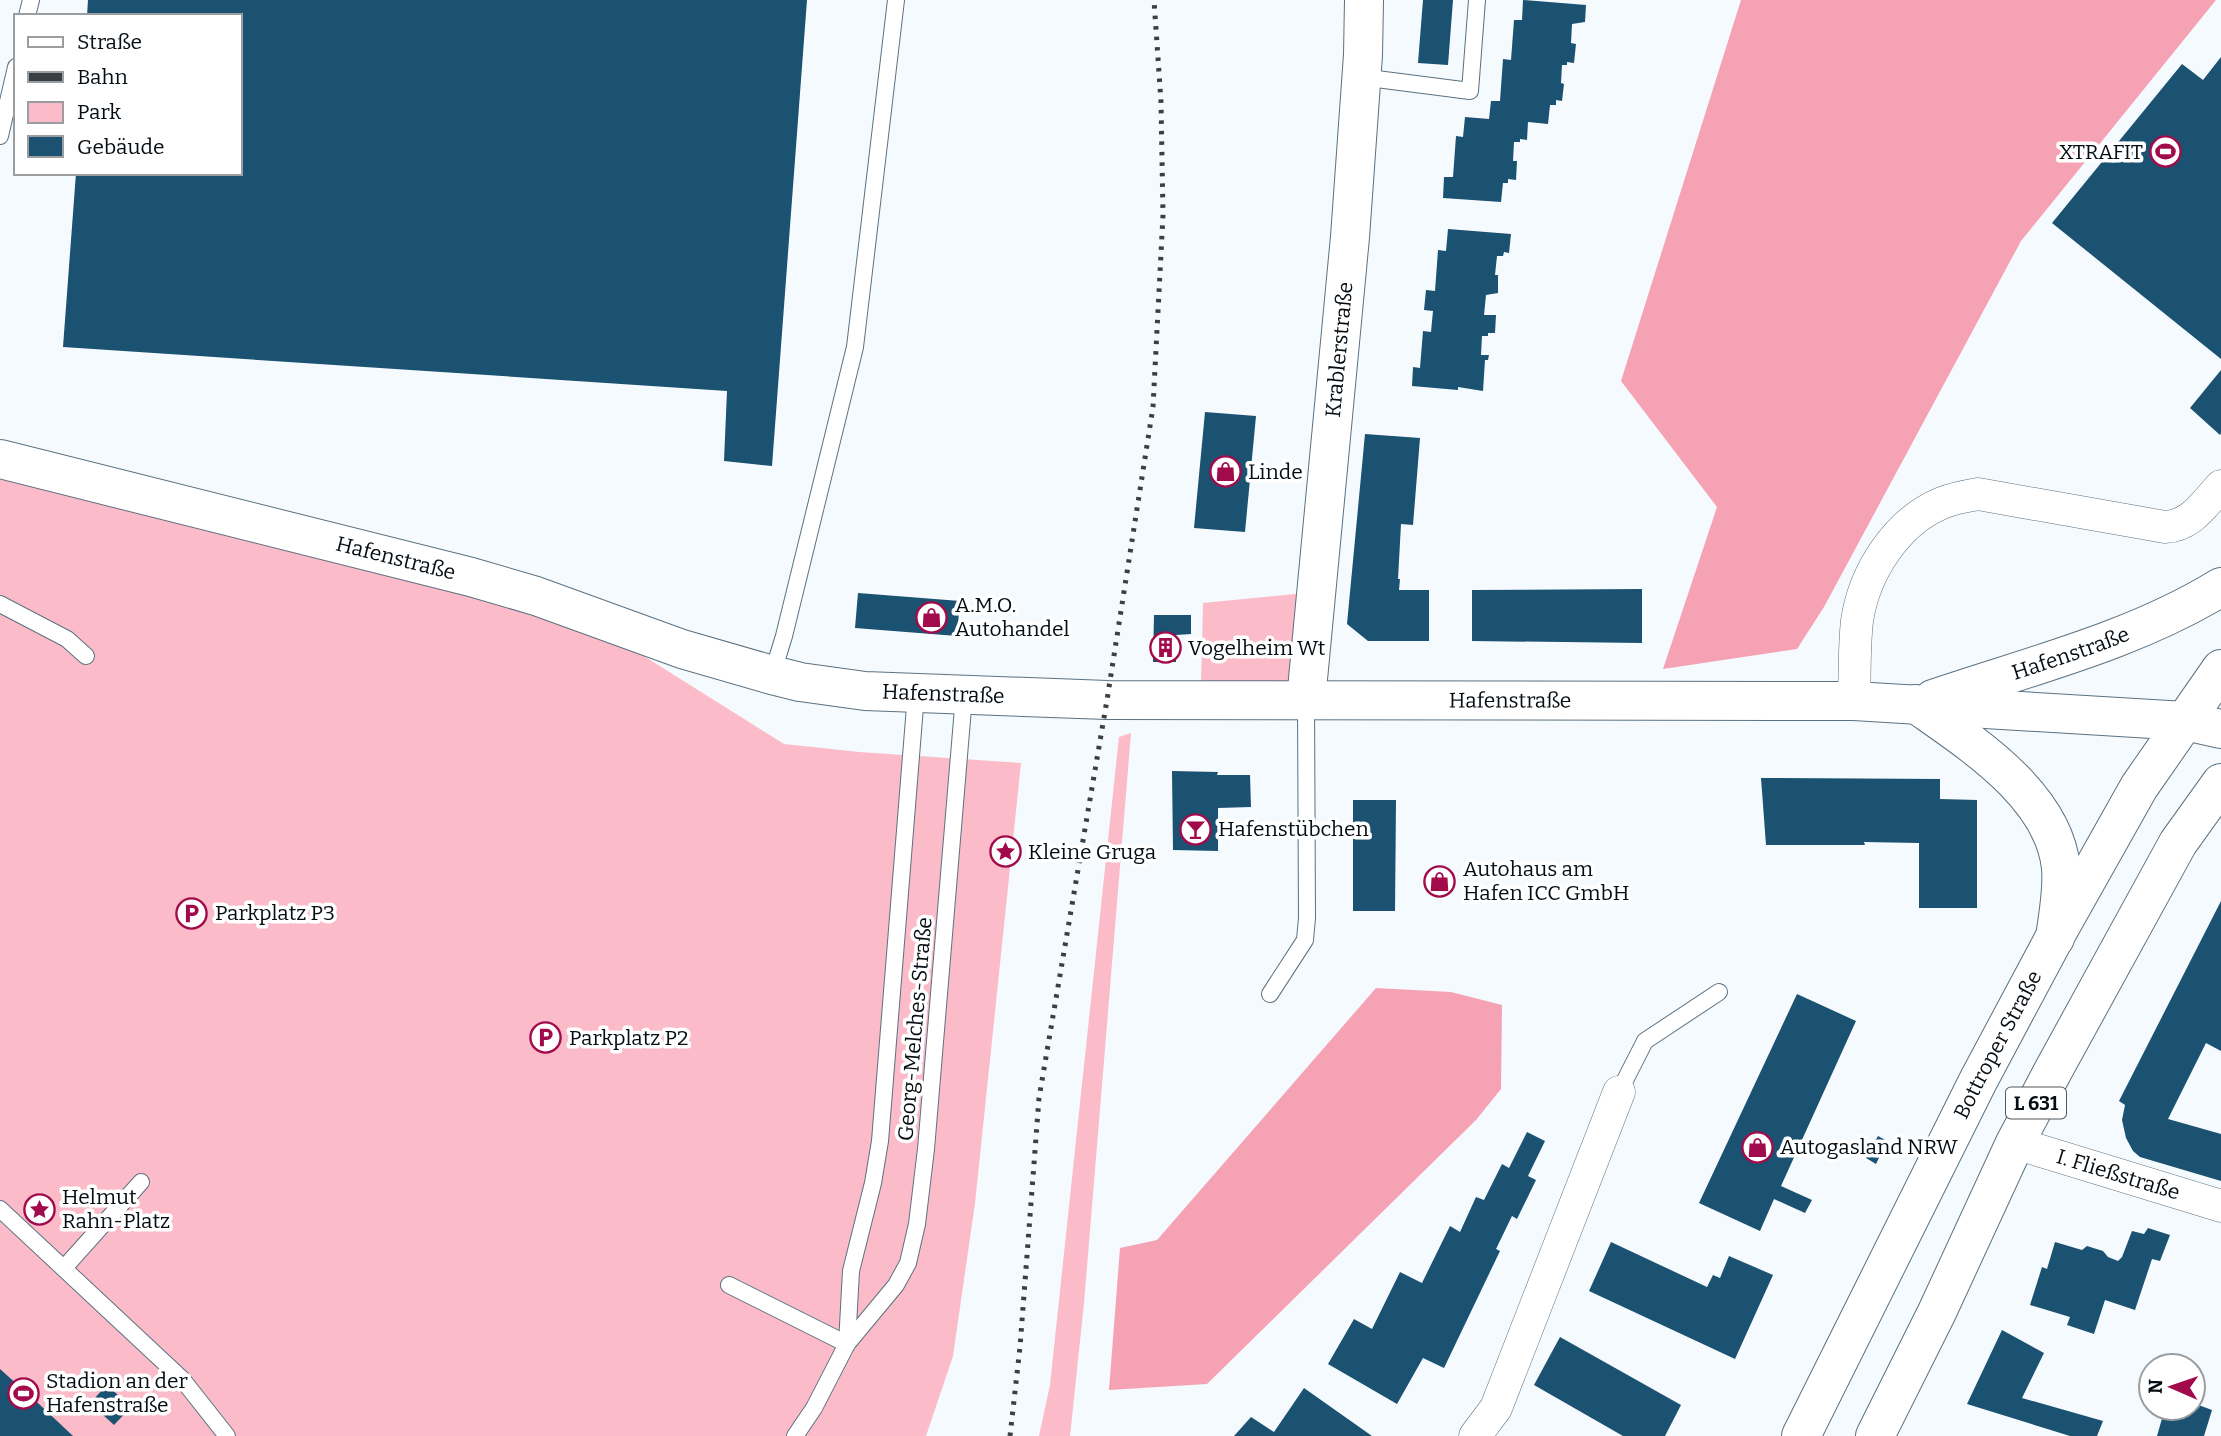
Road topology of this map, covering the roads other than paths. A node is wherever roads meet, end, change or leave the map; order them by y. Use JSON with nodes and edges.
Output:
{"nodes":[{"id":1,"x":897,"y":0,"type":"edge"},
{"id":2,"x":1364,"y":0,"type":"edge"},
{"id":3,"x":1477,"y":0,"type":"edge"},
{"id":4,"x":14,"y":76,"type":"edge"},
{"id":5,"x":1361,"y":77,"type":"junction"},
{"id":6,"x":0,"y":136,"type":"edge"},
{"id":7,"x":0,"y":459,"type":"edge"},
{"id":8,"x":2221,"y":486,"type":"edge"},
{"id":9,"x":2221,"y":587,"type":"edge"},
{"id":10,"x":0,"y":604,"type":"edge"},
{"id":11,"x":86,"y":656,"type":"dead end"},
{"id":12,"x":2221,"y":670,"type":"edge"},
{"id":13,"x":772,"y":675,"type":"junction"},
{"id":14,"x":916,"y":694,"type":"junction"},
{"id":15,"x":964,"y":696,"type":"junction"},
{"id":16,"x":1306,"y":700,"type":"junction"},
{"id":17,"x":1854,"y":702,"type":"junction"},
{"id":18,"x":1916,"y":704,"type":"junction"},
{"id":19,"x":2203,"y":725,"type":"edge"},
{"id":20,"x":2221,"y":783,"type":"edge"},
{"id":21,"x":2054,"y":939,"type":"junction"},
{"id":22,"x":1719,"y":992,"type":"dead end"},
{"id":23,"x":1270,"y":994,"type":"dead end"},
{"id":24,"x":1619,"y":1092,"type":"joint"},
{"id":25,"x":2015,"y":1143,"type":"junction"},
{"id":26,"x":141,"y":1182,"type":"dead end"},
{"id":27,"x":2221,"y":1206,"type":"edge"},
{"id":28,"x":0,"y":1209,"type":"edge"},
{"id":29,"x":64,"y":1268,"type":"junction"},
{"id":30,"x":729,"y":1285,"type":"dead end"},
{"id":31,"x":847,"y":1344,"type":"junction"},
{"id":32,"x":226,"y":1436,"type":"edge"},
{"id":33,"x":795,"y":1436,"type":"edge"},
{"id":34,"x":1475,"y":1436,"type":"edge"},
{"id":35,"x":1801,"y":1436,"type":"edge"},
{"id":36,"x":1875,"y":1436,"type":"edge"}],
"edges":[{"from":1,"to":13,"type":"lane"},
{"from":2,"to":5,"type":"main road","name":"Krablerstraße"},
{"from":3,"to":5,"type":"lane"},
{"from":4,"to":6,"type":"lane"},
{"from":5,"to":16,"type":"main road","name":"Krablerstraße"},
{"from":7,"to":13,"type":"main road","name":"Hafenstraße"},
{"from":8,"to":17,"type":"street"},
{"from":9,"to":18,"type":"main road","name":"Hafenstraße"},
{"from":10,"to":11,"type":"lane"},
{"from":12,"to":19,"type":"main road","name":"Bottroper Straße"},
{"from":13,"to":14,"type":"main road","name":"Hafenstraße"},
{"from":14,"to":15,"type":"main road","name":"Hafenstraße"},
{"from":14,"to":31,"type":"lane","name":"Georg-Melches-Straße"},
{"from":15,"to":16,"type":"main road","name":"Hafenstraße"},
{"from":15,"to":31,"type":"lane","name":"Georg-Melches-Straße"},
{"from":16,"to":17,"type":"main road","name":"Hafenstraße"},
{"from":16,"to":23,"type":"lane"},
{"from":17,"to":18,"type":"main road","name":"Hafenstraße"},
{"from":18,"to":19,"type":"main road","name":"Hafenstraße"},
{"from":18,"to":21,"type":"main road"},
{"from":19,"to":21,"type":"main road","name":"Bottroper Straße","number":"L 631"},
{"from":20,"to":25,"type":"main road","number":"L 631"},
{"from":21,"to":35,"type":"main road","name":"Bottroper Straße","number":"L 631"},
{"from":22,"to":24,"type":"lane"},
{"from":24,"to":34,"type":"street"},
{"from":25,"to":27,"type":"street","name":"I. Fließstraße"},
{"from":25,"to":36,"type":"main road","number":"L 631"},
{"from":26,"to":29,"type":"lane"},
{"from":28,"to":29,"type":"lane"},
{"from":29,"to":32,"type":"lane"},
{"from":30,"to":31,"type":"lane"},
{"from":31,"to":33,"type":"lane","name":"Georg-Melches-Straße"}]}
